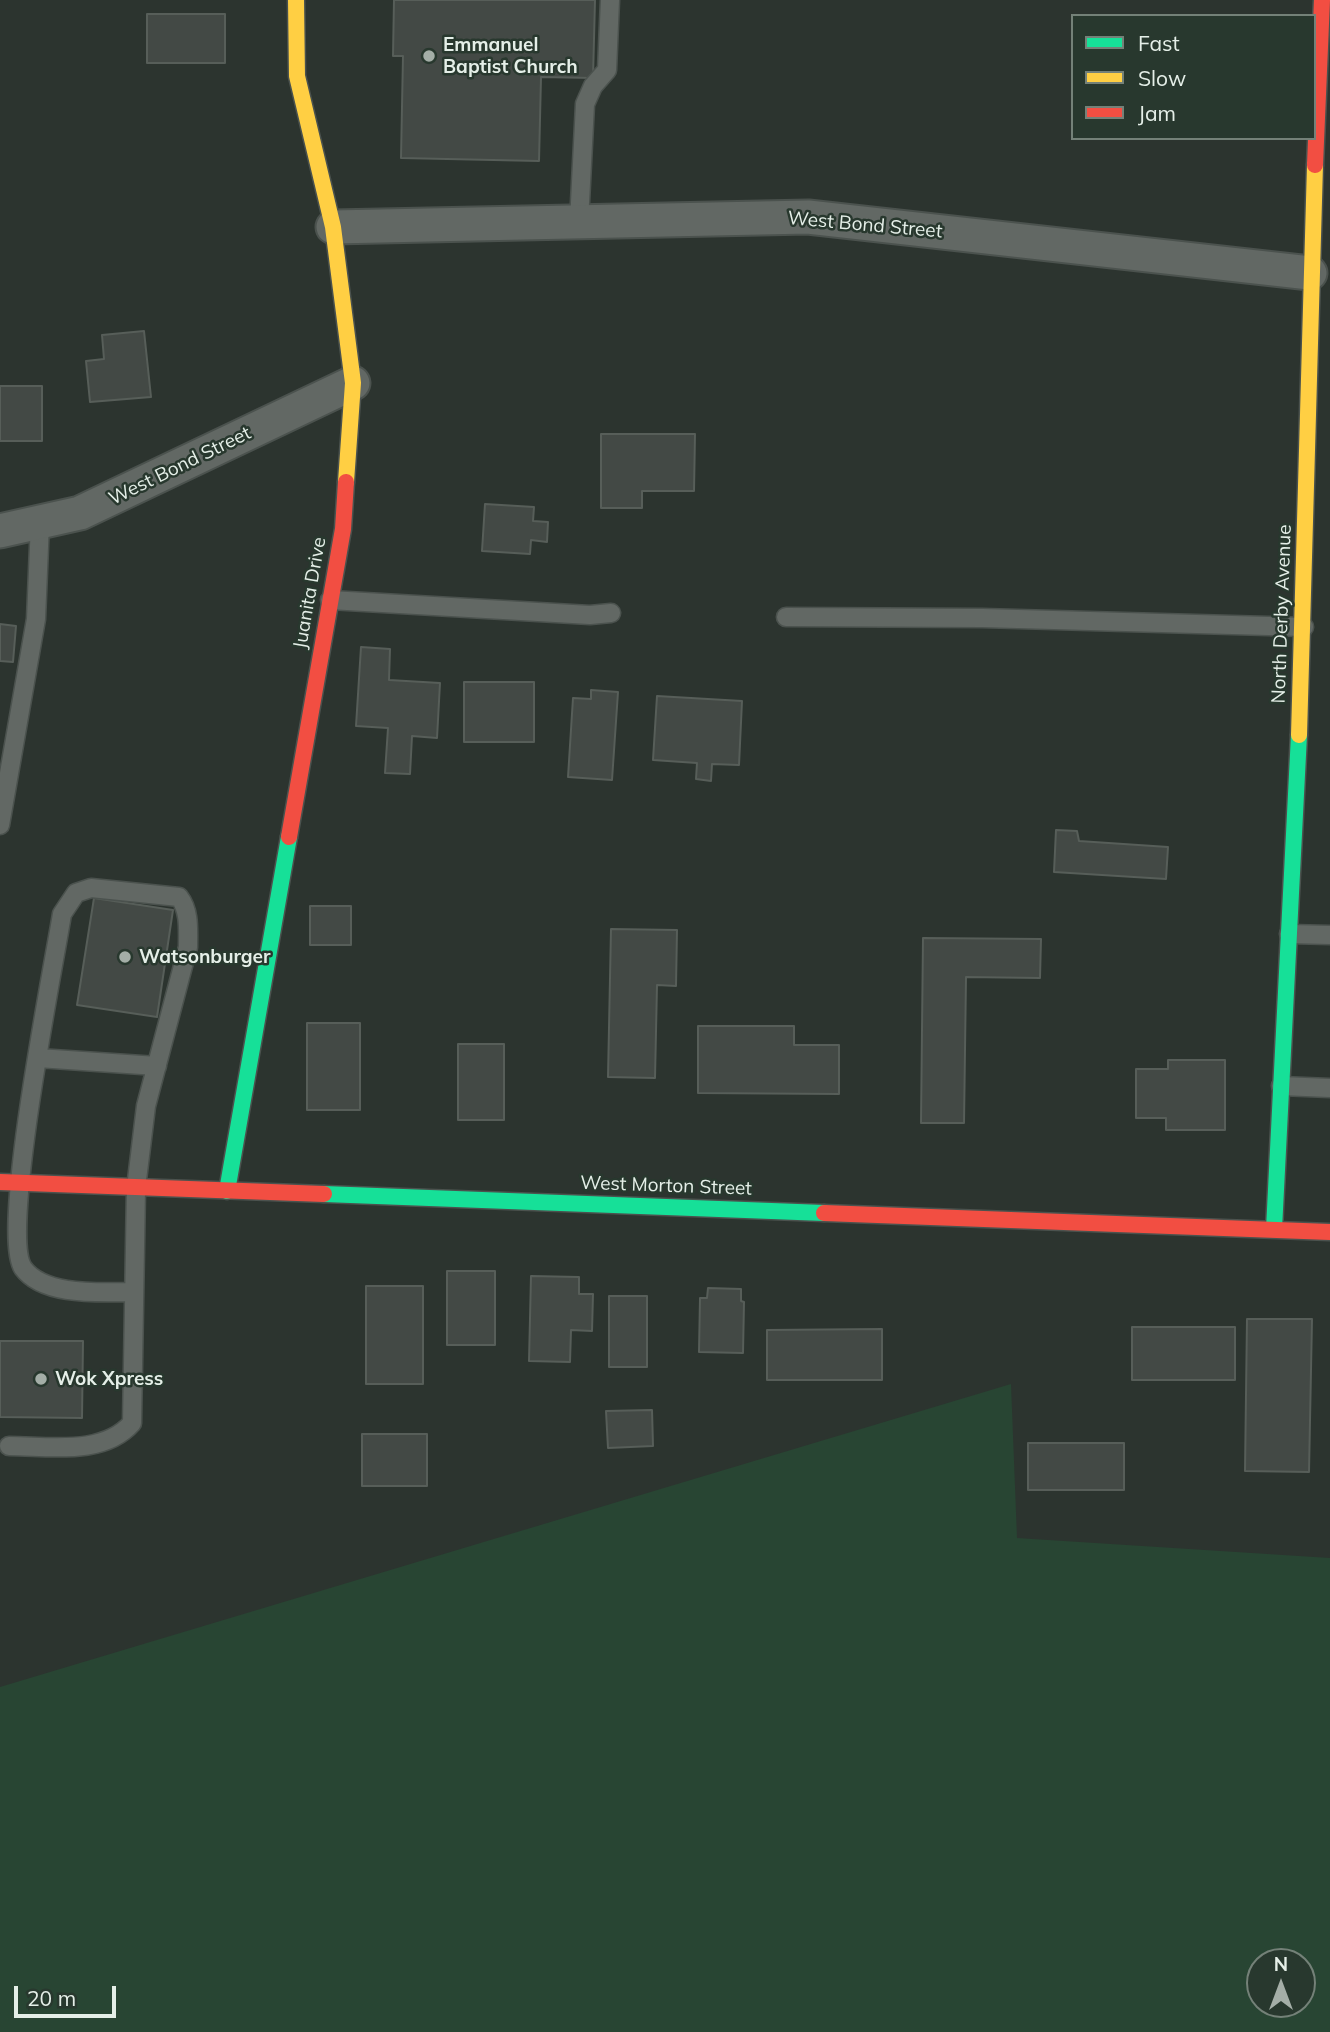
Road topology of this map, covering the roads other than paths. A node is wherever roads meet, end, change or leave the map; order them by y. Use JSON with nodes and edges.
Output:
{"nodes":[{"id":1,"x":296,"y":0,"type":"edge"},
{"id":2,"x":610,"y":0,"type":"edge"},
{"id":3,"x":1325,"y":15,"type":"edge"},
{"id":4,"x":579,"y":222,"type":"junction"},
{"id":5,"x":333,"y":227,"type":"junction"},
{"id":6,"x":1310,"y":273,"type":"junction"},
{"id":7,"x":1310,"y":314,"type":"junction"},
{"id":8,"x":1330,"y":315,"type":"edge"},
{"id":9,"x":353,"y":383,"type":"junction"},
{"id":10,"x":40,"y":522,"type":"junction"},
{"id":11,"x":0,"y":531,"type":"edge"},
{"id":12,"x":330,"y":600,"type":"junction"},
{"id":13,"x":611,"y":613,"type":"dead end"},
{"id":14,"x":786,"y":617,"type":"dead end"},
{"id":15,"x":1317,"y":628,"type":"edge"},
{"id":16,"x":0,"y":825,"type":"edge"},
{"id":17,"x":1289,"y":934,"type":"junction"},
{"id":18,"x":1330,"y":935,"type":"edge"},
{"id":19,"x":38,"y":1058,"type":"junction"},
{"id":20,"x":157,"y":1066,"type":"junction"},
{"id":21,"x":1282,"y":1086,"type":"junction"},
{"id":22,"x":1330,"y":1088,"type":"edge"},
{"id":23,"x":9,"y":1183,"type":"edge"},
{"id":24,"x":136,"y":1188,"type":"junction"},
{"id":25,"x":227,"y":1191,"type":"junction"},
{"id":26,"x":1274,"y":1229,"type":"junction"},
{"id":27,"x":1330,"y":1232,"type":"edge"},
{"id":28,"x":134,"y":1292,"type":"junction"},
{"id":29,"x":9,"y":1446,"type":"dead end"}],
"edges":[{"from":1,"to":5,"type":"street","name":"Juanita Drive"},
{"from":2,"to":4,"type":"lane"},
{"from":3,"to":6,"type":"street","name":"North Derby Avenue"},
{"from":4,"to":5,"type":"street","name":"West Bond Street"},
{"from":4,"to":6,"type":"street","name":"West Bond Street"},
{"from":5,"to":9,"type":"street","name":"Juanita Drive"},
{"from":6,"to":7,"type":"street","name":"North Derby Avenue"},
{"from":7,"to":8,"type":"lane"},
{"from":7,"to":15,"type":"street","name":"North Derby Avenue"},
{"from":9,"to":10,"type":"street","name":"West Bond Street"},
{"from":9,"to":12,"type":"street","name":"Juanita Drive"},
{"from":10,"to":11,"type":"street","name":"West Bond Street"},
{"from":10,"to":16,"type":"lane"},
{"from":12,"to":13,"type":"lane"},
{"from":12,"to":25,"type":"street","name":"Juanita Drive"},
{"from":14,"to":15,"type":"lane"},
{"from":15,"to":17,"type":"street","name":"North Derby Avenue"},
{"from":17,"to":18,"type":"lane"},
{"from":17,"to":21,"type":"street","name":"North Derby Avenue"},
{"from":19,"to":20,"type":"lane"},
{"from":19,"to":20,"type":"lane"},
{"from":19,"to":23,"type":"lane"},
{"from":20,"to":24,"type":"lane"},
{"from":21,"to":22,"type":"lane"},
{"from":21,"to":26,"type":"street","name":"North Derby Avenue"},
{"from":23,"to":24,"type":"street","name":"West Morton Street"},
{"from":23,"to":28,"type":"lane"},
{"from":24,"to":25,"type":"street","name":"West Morton Street"},
{"from":24,"to":28,"type":"lane"},
{"from":25,"to":26,"type":"street","name":"West Morton Street"},
{"from":26,"to":27,"type":"street","name":"West Morton Street"},
{"from":28,"to":29,"type":"lane"}]}
